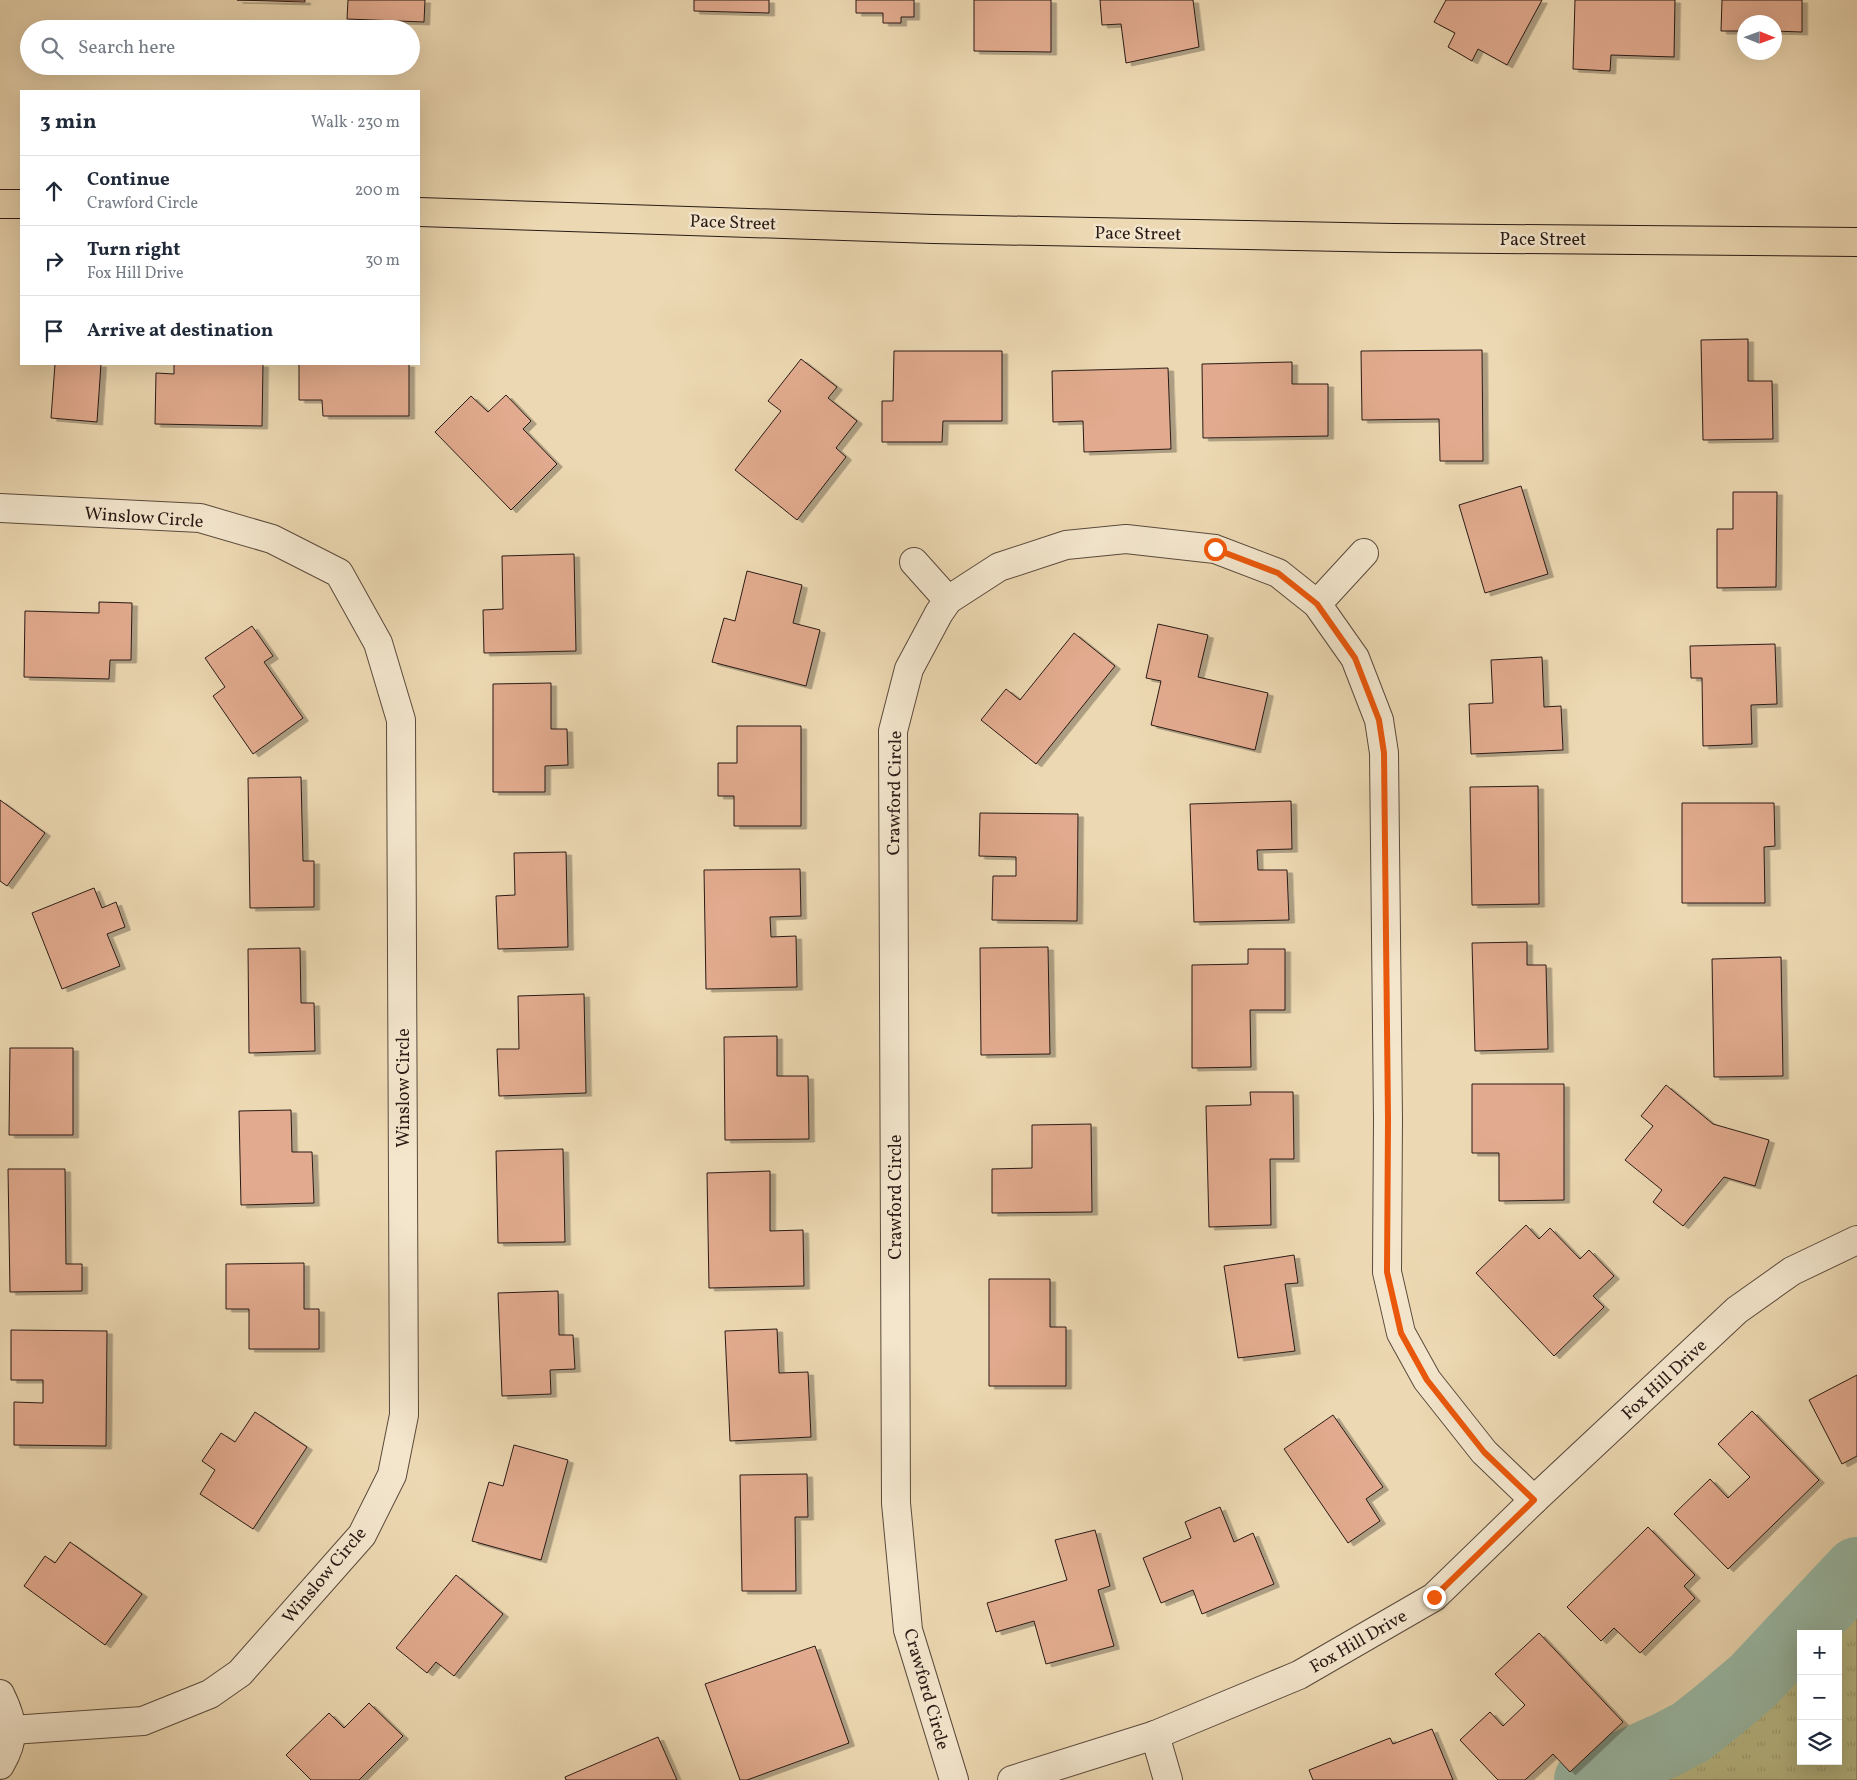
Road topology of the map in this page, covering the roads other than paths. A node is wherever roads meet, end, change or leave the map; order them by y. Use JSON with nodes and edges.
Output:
{"nodes":[{"id":1,"x":0,"y":204,"type":"edge"},
{"id":2,"x":20,"y":204,"type":"edge"},
{"id":3,"x":420,"y":212,"type":"edge"},
{"id":4,"x":1857,"y":242,"type":"edge"},
{"id":5,"x":0,"y":508,"type":"edge"},
{"id":6,"x":1364,"y":553,"type":"dead end"},
{"id":7,"x":914,"y":562,"type":"dead end"},
{"id":8,"x":948,"y":600,"type":"junction"},
{"id":9,"x":1317,"y":604,"type":"junction"},
{"id":10,"x":1857,"y":1240,"type":"edge"},
{"id":11,"x":1534,"y":1500,"type":"junction"},
{"id":12,"x":0,"y":1694,"type":"edge"},
{"id":13,"x":12,"y":1730,"type":"junction"},
{"id":14,"x":1156,"y":1736,"type":"junction"},
{"id":15,"x":0,"y":1765,"type":"edge"},
{"id":16,"x":954,"y":1780,"type":"edge"},
{"id":17,"x":1012,"y":1780,"type":"edge"},
{"id":18,"x":1168,"y":1780,"type":"edge"}],
"edges":[{"from":1,"to":2,"type":"main road"},
{"from":3,"to":4,"type":"main road","name":"Pace Street"},
{"from":5,"to":13,"type":"street","name":"Winslow Circle"},
{"from":6,"to":9,"type":"street"},
{"from":7,"to":8,"type":"street"},
{"from":8,"to":9,"type":"street","name":"Crawford Circle"},
{"from":8,"to":16,"type":"street","name":"Crawford Circle"},
{"from":9,"to":11,"type":"street","name":"Crawford Circle"},
{"from":10,"to":11,"type":"street","name":"Fox Hill Drive"},
{"from":11,"to":14,"type":"street","name":"Fox Hill Drive"},
{"from":12,"to":13,"type":"street"},
{"from":13,"to":15,"type":"street"},
{"from":14,"to":17,"type":"street","name":"Fox Hill Drive"},
{"from":14,"to":18,"type":"street"}]}
